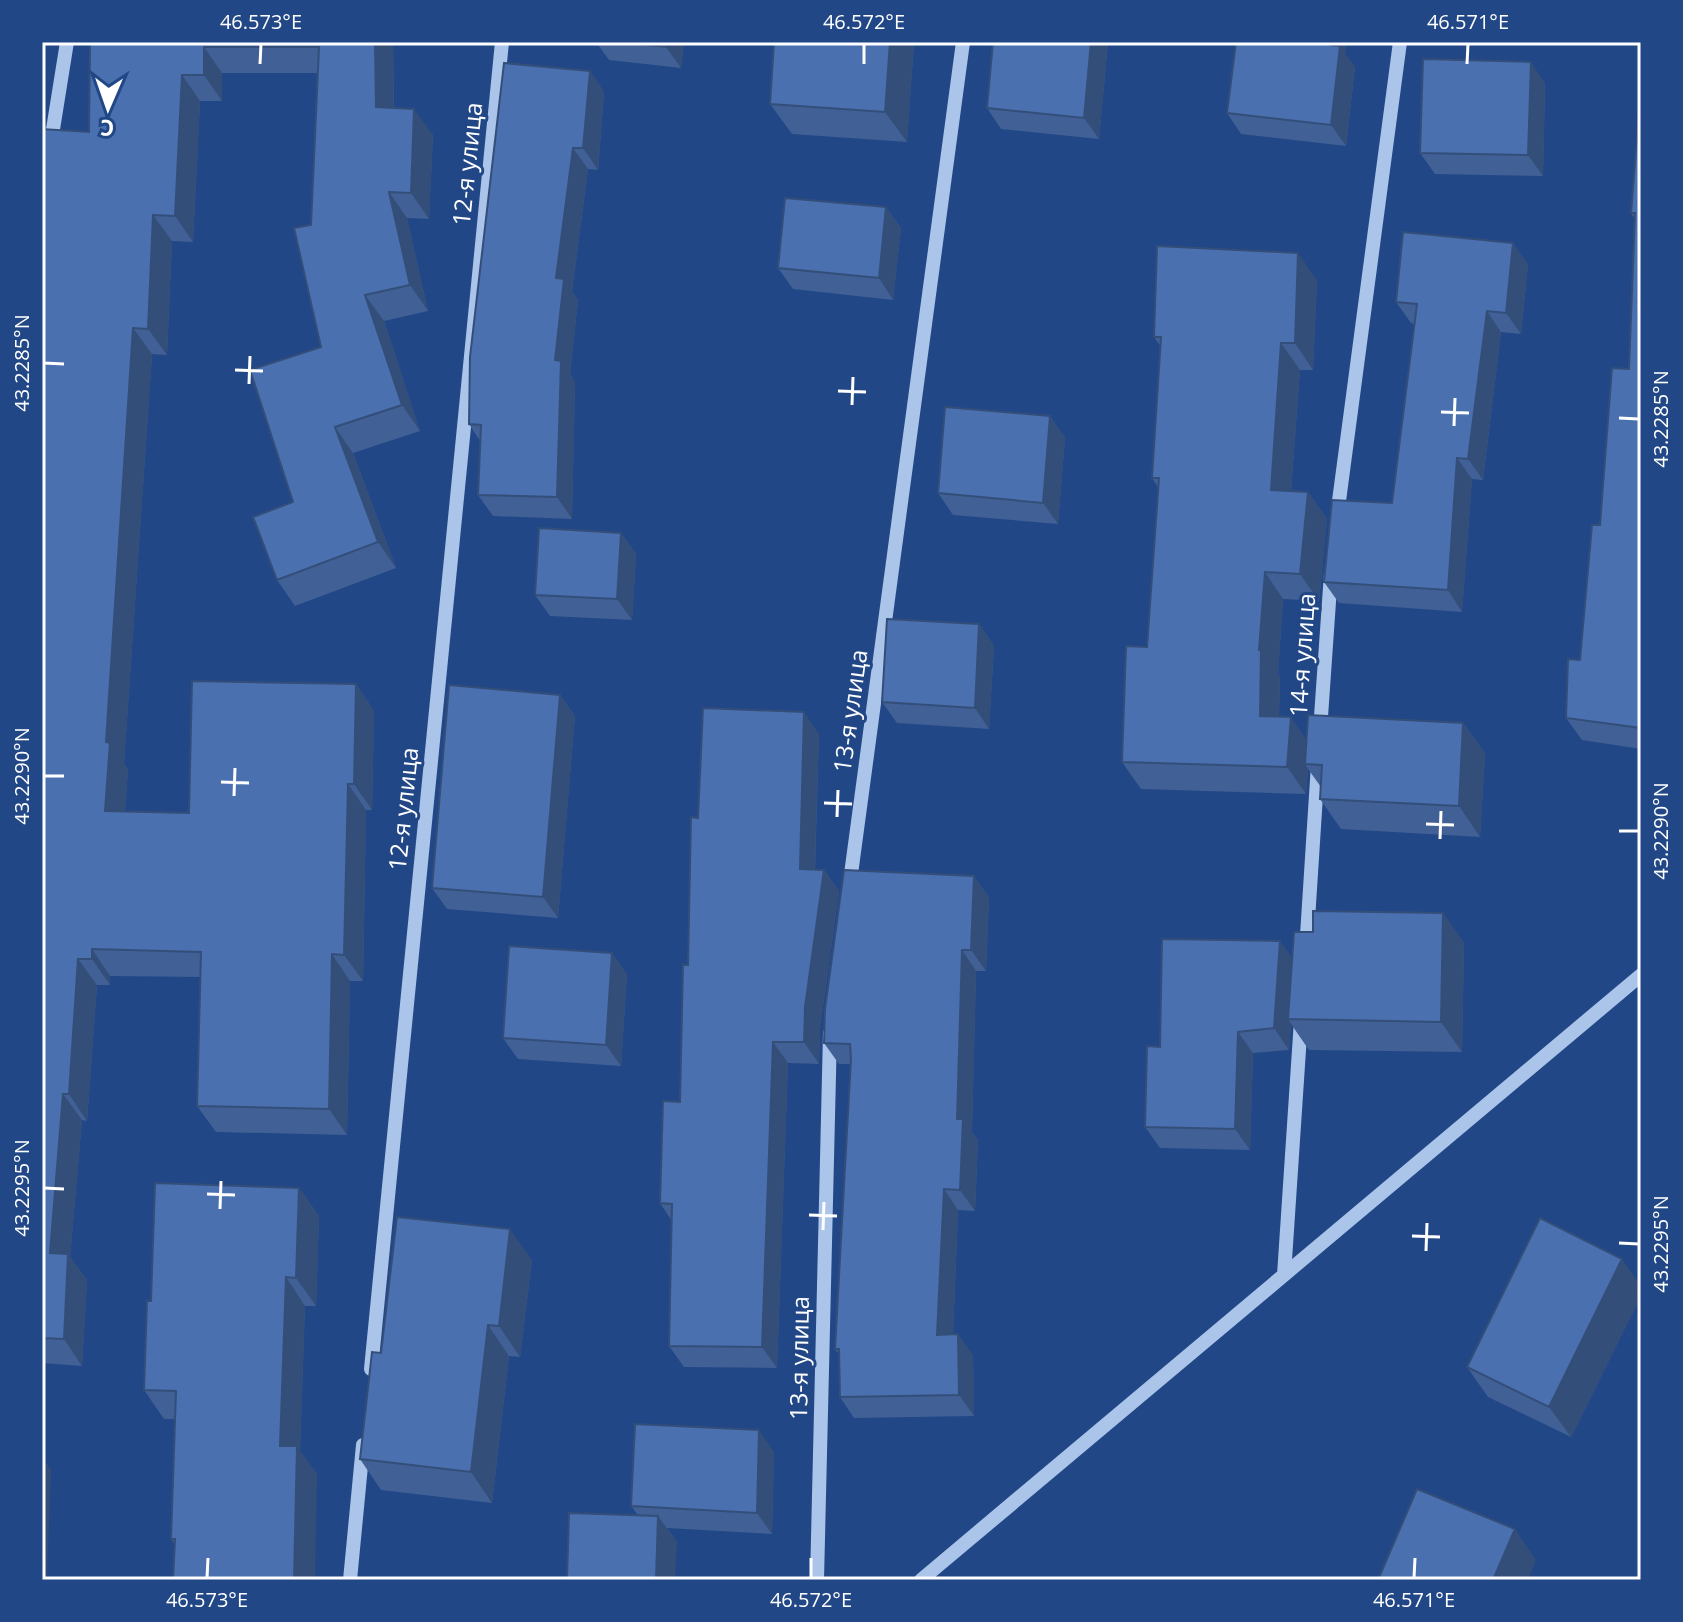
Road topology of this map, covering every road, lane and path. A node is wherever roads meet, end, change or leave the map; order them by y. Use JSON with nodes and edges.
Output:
{"nodes":[{"id":1,"x":67,"y":42,"type":"edge"},
{"id":2,"x":502,"y":42,"type":"edge"},
{"id":3,"x":963,"y":42,"type":"edge"},
{"id":4,"x":1400,"y":42,"type":"edge"},
{"id":5,"x":49,"y":160,"type":"edge"},
{"id":6,"x":1336,"y":525,"type":"edge"},
{"id":7,"x":1332,"y":556,"type":"edge"},
{"id":8,"x":847,"y":902,"type":"edge"},
{"id":9,"x":1305,"y":962,"type":"edge"},
{"id":10,"x":1641,"y":975,"type":"edge"},
{"id":11,"x":1302,"y":1009,"type":"edge"},
{"id":12,"x":832,"y":1013,"type":"edge"},
{"id":13,"x":1284,"y":1275,"type":"junction"},
{"id":14,"x":369,"y":1390,"type":"edge"},
{"id":15,"x":364,"y":1437,"type":"edge"},
{"id":16,"x":350,"y":1580,"type":"edge"},
{"id":17,"x":817,"y":1580,"type":"edge"},
{"id":18,"x":921,"y":1580,"type":"edge"}],
"edges":[{"from":1,"to":5,"type":"street"},
{"from":2,"to":14,"type":"street","name":"12-я улица"},
{"from":3,"to":8,"type":"street","name":"13-я улица"},
{"from":4,"to":6,"type":"street"},
{"from":7,"to":9,"type":"street","name":"14-я улица"},
{"from":10,"to":13,"type":"street"},
{"from":11,"to":13,"type":"street"},
{"from":12,"to":17,"type":"street","name":"13-я улица"},
{"from":13,"to":18,"type":"street"},
{"from":15,"to":16,"type":"street"}]}
